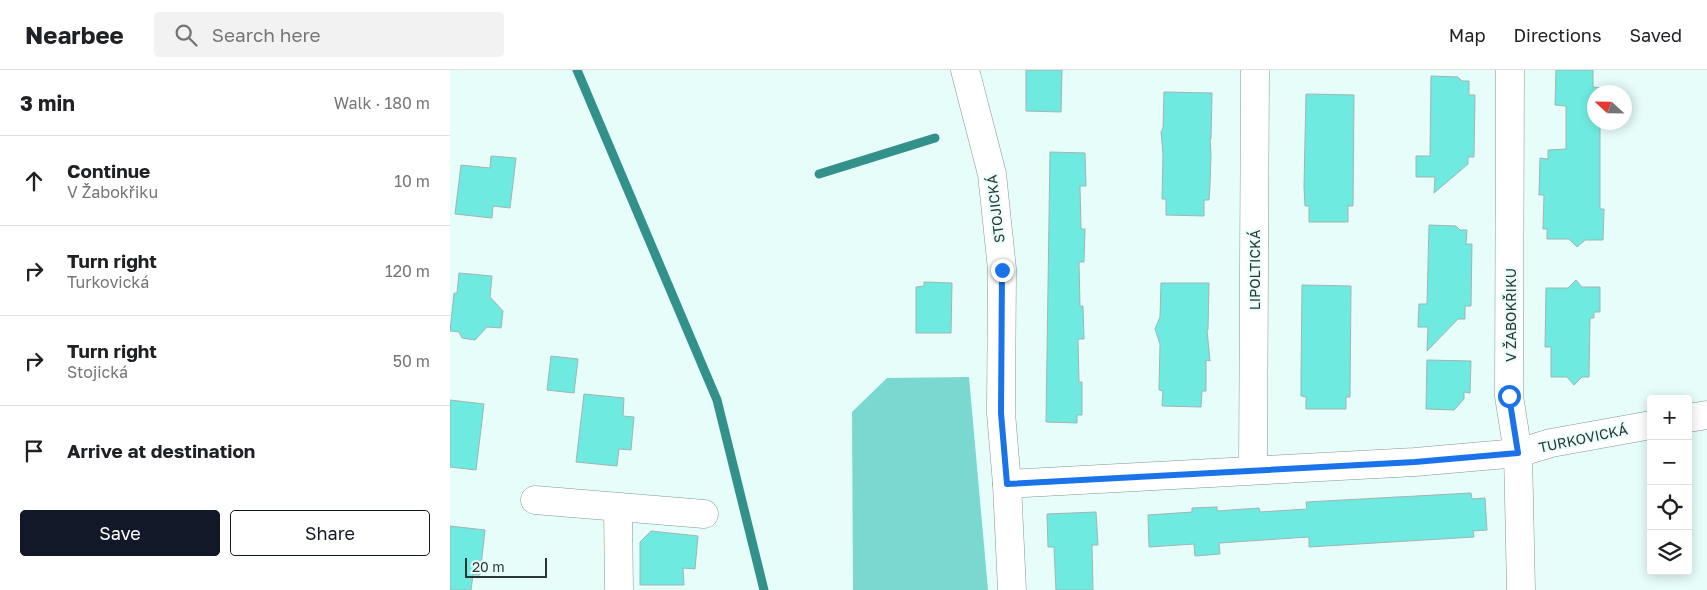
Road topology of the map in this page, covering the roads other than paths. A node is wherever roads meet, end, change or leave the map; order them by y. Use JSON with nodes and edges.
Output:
{"nodes":[{"id":1,"x":965,"y":70,"type":"edge"},
{"id":2,"x":1255,"y":70,"type":"edge"},
{"id":3,"x":1510,"y":70,"type":"edge"},
{"id":4,"x":1707,"y":415,"type":"edge"},
{"id":5,"x":1692,"y":417,"type":"edge"},
{"id":6,"x":1647,"y":426,"type":"edge"},
{"id":7,"x":1518,"y":453,"type":"junction"},
{"id":8,"x":1253,"y":470,"type":"junction"},
{"id":9,"x":1007,"y":484,"type":"junction"},
{"id":10,"x":535,"y":500,"type":"dead end"},
{"id":11,"x":618,"y":508,"type":"junction"},
{"id":12,"x":704,"y":514,"type":"dead end"},
{"id":13,"x":619,"y":590,"type":"edge"},
{"id":14,"x":1012,"y":590,"type":"edge"},
{"id":15,"x":1521,"y":590,"type":"edge"}],
"edges":[{"from":1,"to":9,"type":"street","name":"STOJICKÁ"},
{"from":2,"to":8,"type":"street","name":"LIPOLTICKÁ"},
{"from":3,"to":7,"type":"street","name":"V ŽABOKŘIKU"},
{"from":4,"to":5,"type":"street"},
{"from":6,"to":7,"type":"street","name":"TURKOVICKÁ"},
{"from":7,"to":8,"type":"street","name":"TURKOVICKÁ"},
{"from":7,"to":15,"type":"street","name":"V ŽABOKŘIKU"},
{"from":8,"to":9,"type":"street","name":"TURKOVICKÁ"},
{"from":9,"to":14,"type":"street","name":"STOJICKÁ"},
{"from":10,"to":11,"type":"street"},
{"from":11,"to":12,"type":"street"},
{"from":11,"to":13,"type":"street"}]}
